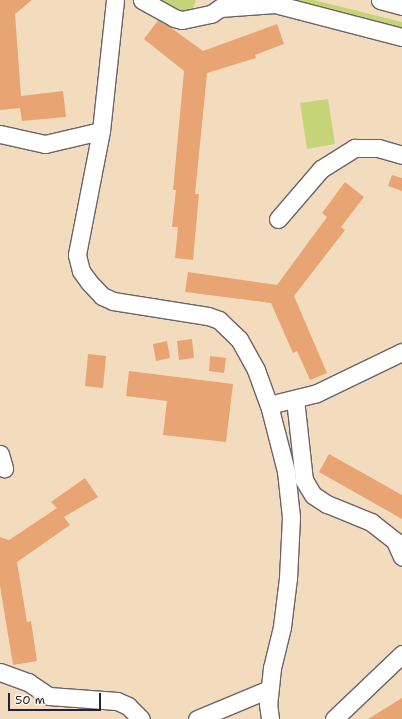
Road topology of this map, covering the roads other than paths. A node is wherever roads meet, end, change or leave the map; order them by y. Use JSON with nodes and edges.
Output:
{"nodes":[{"id":1,"x":115,"y":0,"type":"edge"},
{"id":2,"x":142,"y":0,"type":"edge"},
{"id":3,"x":380,"y":0,"type":"edge"},
{"id":4,"x":402,"y":6,"type":"edge"},
{"id":5,"x":402,"y":37,"type":"edge"},
{"id":6,"x":101,"y":131,"type":"junction"},
{"id":7,"x":0,"y":134,"type":"edge"},
{"id":8,"x":402,"y":155,"type":"edge"},
{"id":9,"x":278,"y":219,"type":"dead end"},
{"id":10,"x":401,"y":348,"type":"edge"},
{"id":11,"x":295,"y":399,"type":"junction"},
{"id":12,"x":269,"y":405,"type":"junction"},
{"id":13,"x":402,"y":557,"type":"edge"},
{"id":14,"x":402,"y":654,"type":"edge"},
{"id":15,"x":0,"y":672,"type":"edge"},
{"id":16,"x":269,"y":689,"type":"junction"},
{"id":17,"x":142,"y":719,"type":"edge"},
{"id":18,"x":197,"y":719,"type":"edge"},
{"id":19,"x":270,"y":719,"type":"edge"},
{"id":20,"x":334,"y":719,"type":"edge"}],
"edges":[{"from":1,"to":6,"type":"street"},
{"from":2,"to":5,"type":"street"},
{"from":3,"to":4,"type":"street"},
{"from":6,"to":7,"type":"street"},
{"from":6,"to":12,"type":"street"},
{"from":8,"to":9,"type":"street"},
{"from":10,"to":11,"type":"street"},
{"from":11,"to":12,"type":"street"},
{"from":11,"to":13,"type":"street"},
{"from":12,"to":16,"type":"street"},
{"from":14,"to":20,"type":"street"},
{"from":15,"to":17,"type":"street"},
{"from":16,"to":18,"type":"street"},
{"from":16,"to":19,"type":"street"}]}
